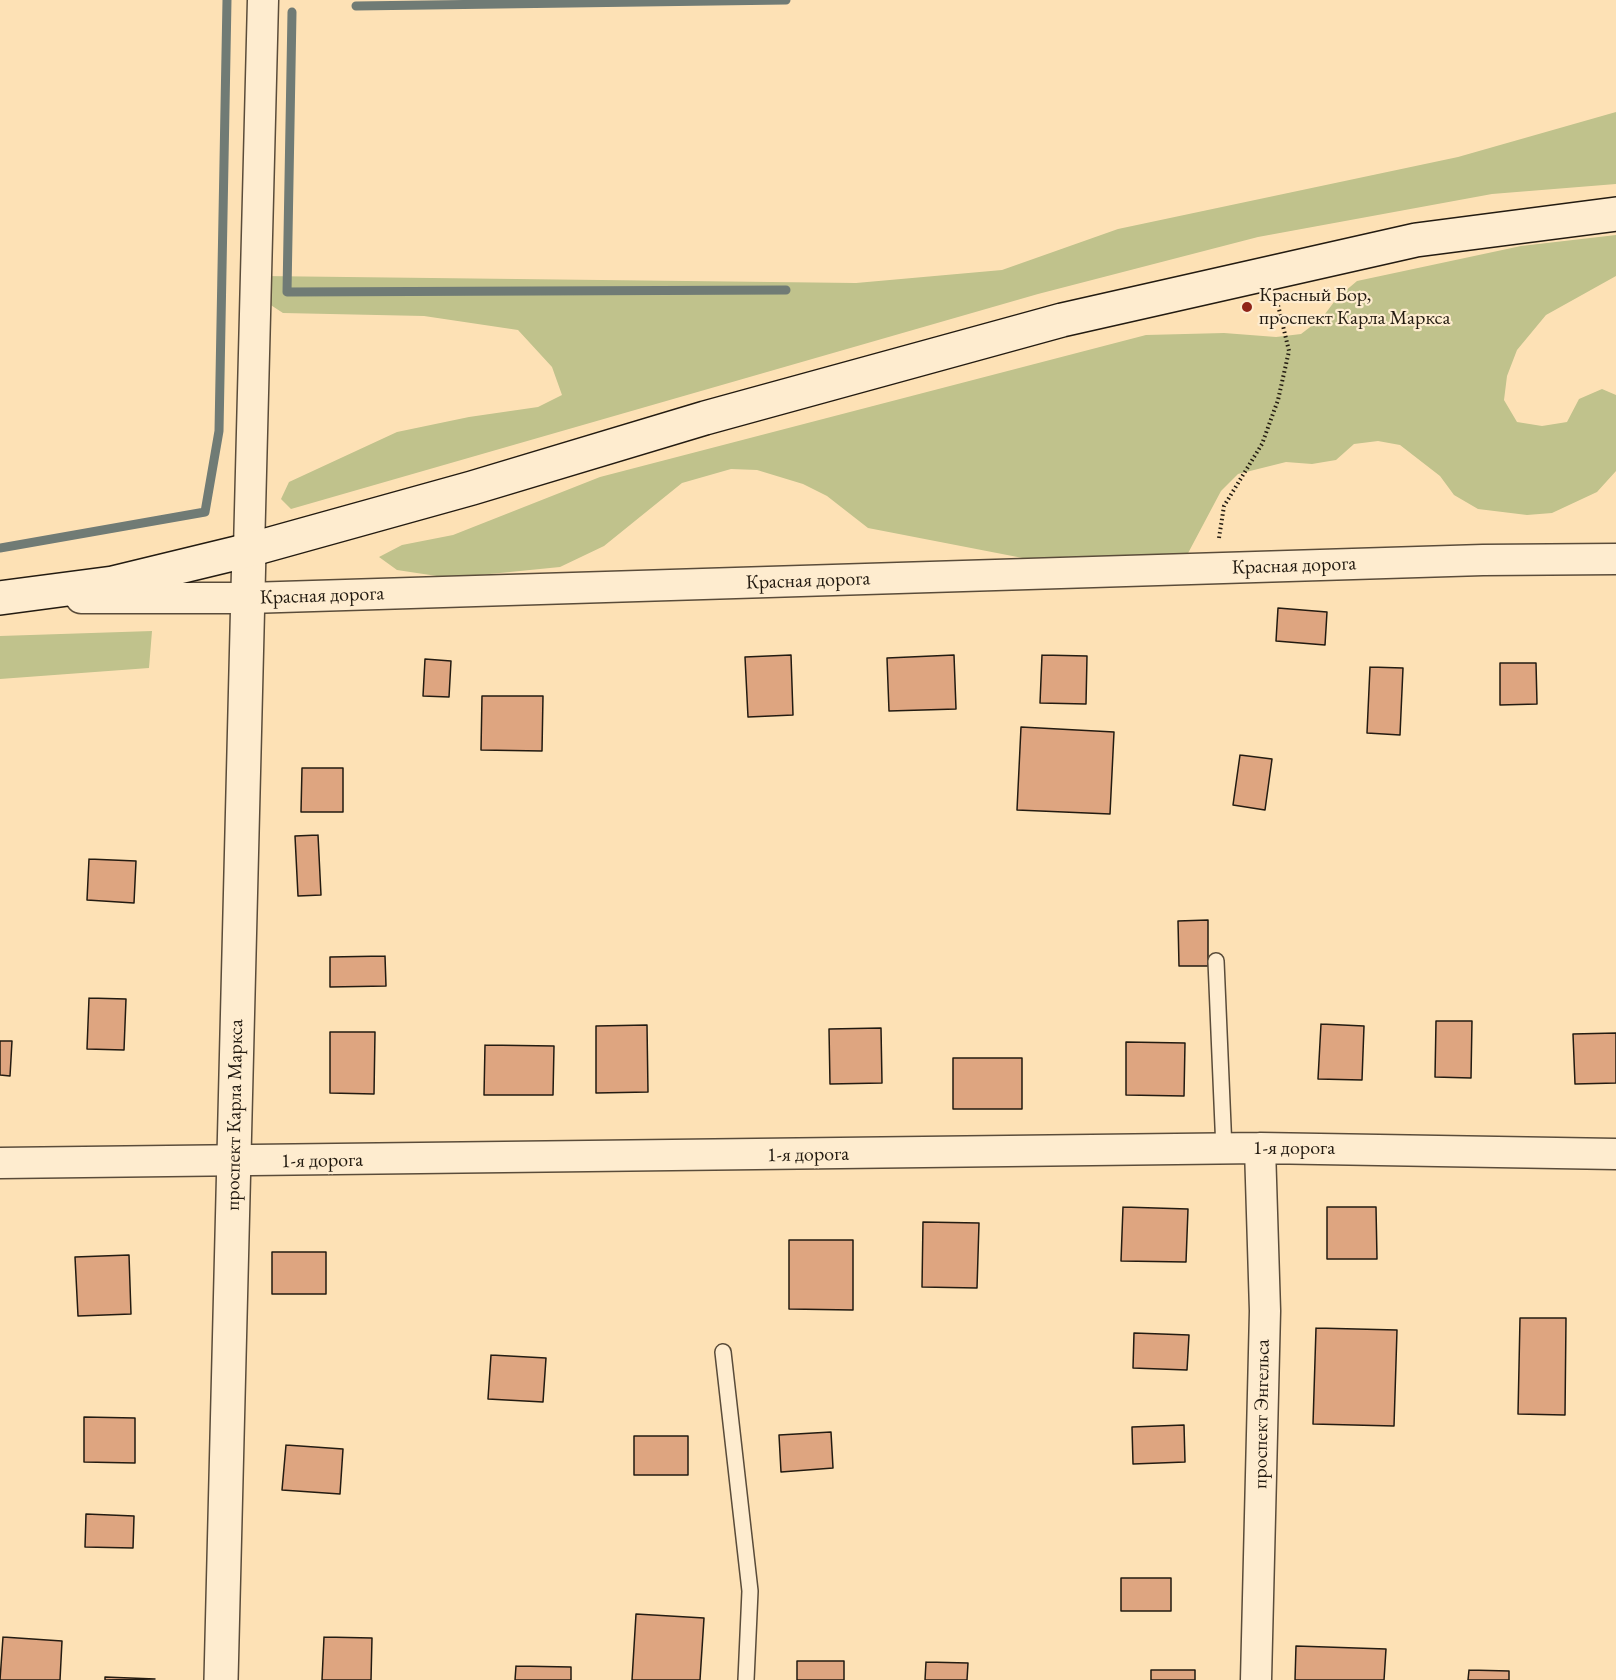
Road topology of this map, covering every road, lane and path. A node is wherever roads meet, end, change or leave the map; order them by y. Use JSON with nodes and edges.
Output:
{"nodes":[{"id":1,"x":264,"y":0,"type":"edge"},
{"id":2,"x":1616,"y":214,"type":"edge"},
{"id":3,"x":1275,"y":294,"type":"dead end"},
{"id":4,"x":249,"y":550,"type":"junction"},
{"id":5,"x":1616,"y":560,"type":"edge"},
{"id":6,"x":1214,"y":569,"type":"junction"},
{"id":7,"x":0,"y":598,"type":"edge"},
{"id":8,"x":248,"y":598,"type":"junction"},
{"id":9,"x":1216,"y":961,"type":"dead end"},
{"id":10,"x":1260,"y":1148,"type":"junction"},
{"id":11,"x":1224,"y":1150,"type":"junction"},
{"id":12,"x":1616,"y":1154,"type":"edge"},
{"id":13,"x":233,"y":1162,"type":"junction"},
{"id":14,"x":0,"y":1163,"type":"edge"},
{"id":15,"x":723,"y":1352,"type":"dead end"},
{"id":16,"x":221,"y":1680,"type":"edge"},
{"id":17,"x":746,"y":1680,"type":"edge"},
{"id":18,"x":1256,"y":1680,"type":"edge"}],
"edges":[{"from":1,"to":4,"type":"street"},
{"from":2,"to":4,"type":"main road"},
{"from":3,"to":6,"type":"path"},
{"from":4,"to":7,"type":"main road"},
{"from":4,"to":8,"type":"main road","name":"проспект Карла Маркса"},
{"from":5,"to":6,"type":"street","name":"Красная дорога"},
{"from":6,"to":8,"type":"street","name":"Красная дорога"},
{"from":7,"to":8,"type":"street","name":"Красная дорога"},
{"from":8,"to":13,"type":"main road","name":"проспект Карла Маркса"},
{"from":9,"to":11,"type":"lane"},
{"from":10,"to":11,"type":"street","name":"1-я дорога"},
{"from":10,"to":12,"type":"street","name":"1-я дорога"},
{"from":10,"to":18,"type":"street","name":"проспект Энгельса"},
{"from":11,"to":13,"type":"street","name":"1-я дорога"},
{"from":13,"to":14,"type":"street","name":"1-я дорога"},
{"from":13,"to":16,"type":"main road","name":"проспект Карла Маркса"},
{"from":15,"to":17,"type":"lane"}]}
